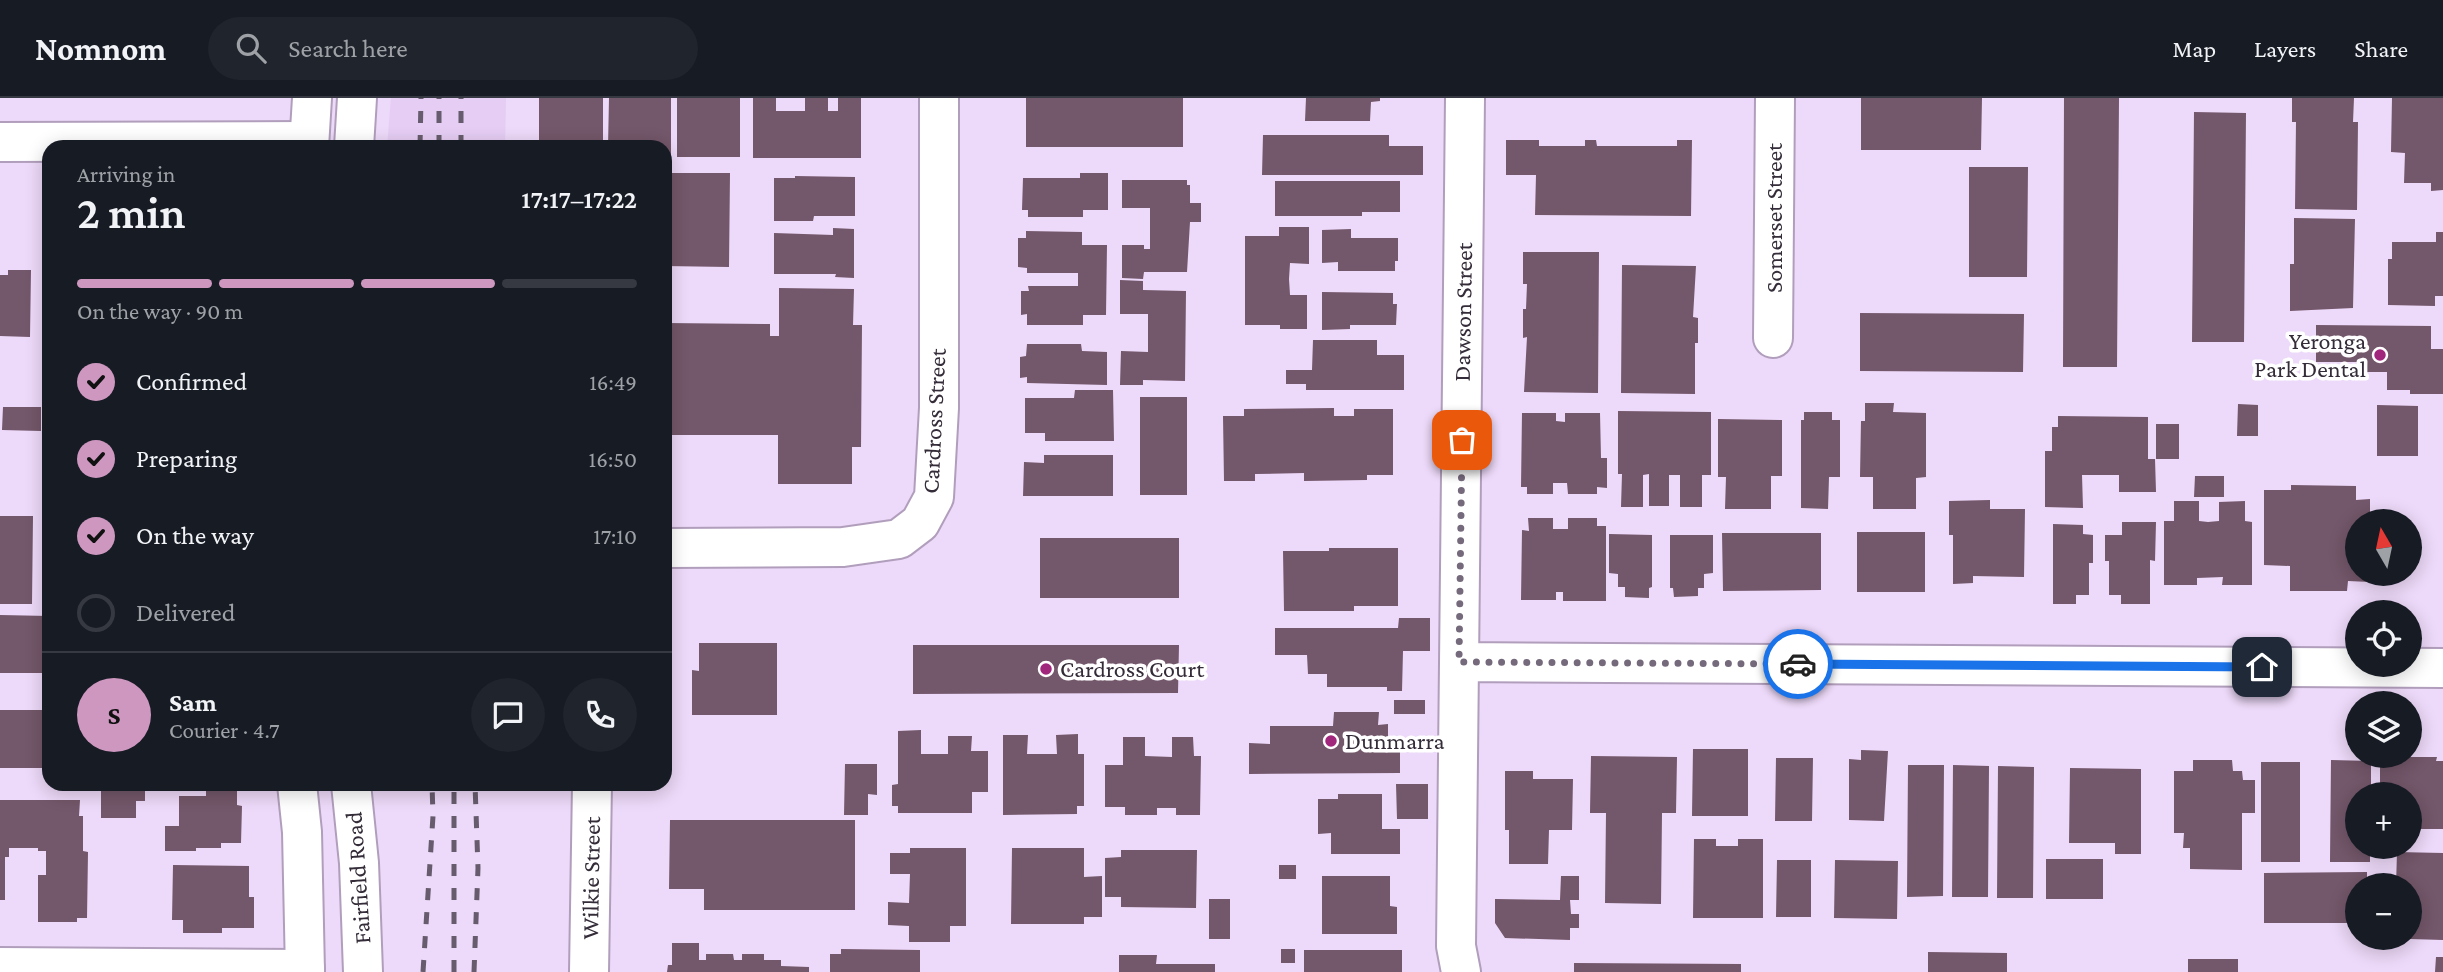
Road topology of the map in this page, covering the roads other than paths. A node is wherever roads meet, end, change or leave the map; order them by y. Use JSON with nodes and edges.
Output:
{"nodes":[{"id":1,"x":312,"y":98,"type":"edge"},
{"id":2,"x":357,"y":98,"type":"edge"},
{"id":3,"x":940,"y":98,"type":"edge"},
{"id":4,"x":1465,"y":98,"type":"edge"},
{"id":5,"x":1775,"y":98,"type":"edge"},
{"id":6,"x":309,"y":140,"type":"edge"},
{"id":7,"x":354,"y":140,"type":"edge"},
{"id":8,"x":0,"y":142,"type":"edge"},
{"id":9,"x":42,"y":142,"type":"edge"},
{"id":10,"x":1773,"y":338,"type":"dead end"},
{"id":11,"x":672,"y":548,"type":"edge"},
{"id":12,"x":1459,"y":662,"type":"junction"},
{"id":13,"x":2443,"y":668,"type":"edge"},
{"id":14,"x":298,"y":791,"type":"edge"},
{"id":15,"x":352,"y":791,"type":"edge"},
{"id":16,"x":592,"y":791,"type":"edge"},
{"id":17,"x":1459,"y":959,"type":"edge"},
{"id":18,"x":0,"y":967,"type":"edge"},
{"id":19,"x":305,"y":970,"type":"edge"},
{"id":20,"x":363,"y":972,"type":"edge"},
{"id":21,"x":589,"y":972,"type":"edge"}],
"edges":[{"from":1,"to":6,"type":"street"},
{"from":2,"to":7,"type":"street"},
{"from":3,"to":11,"type":"street","name":"Cardross Street"},
{"from":4,"to":12,"type":"street","name":"Dawson Street"},
{"from":5,"to":10,"type":"street","name":"Somerset Street"},
{"from":8,"to":9,"type":"street"},
{"from":12,"to":13,"type":"street"},
{"from":12,"to":17,"type":"street","name":"Dawson Street"},
{"from":14,"to":19,"type":"street"},
{"from":15,"to":20,"type":"street","name":"Fairfield Road"},
{"from":16,"to":21,"type":"street","name":"Wilkie Street"},
{"from":18,"to":19,"type":"street"}]}
